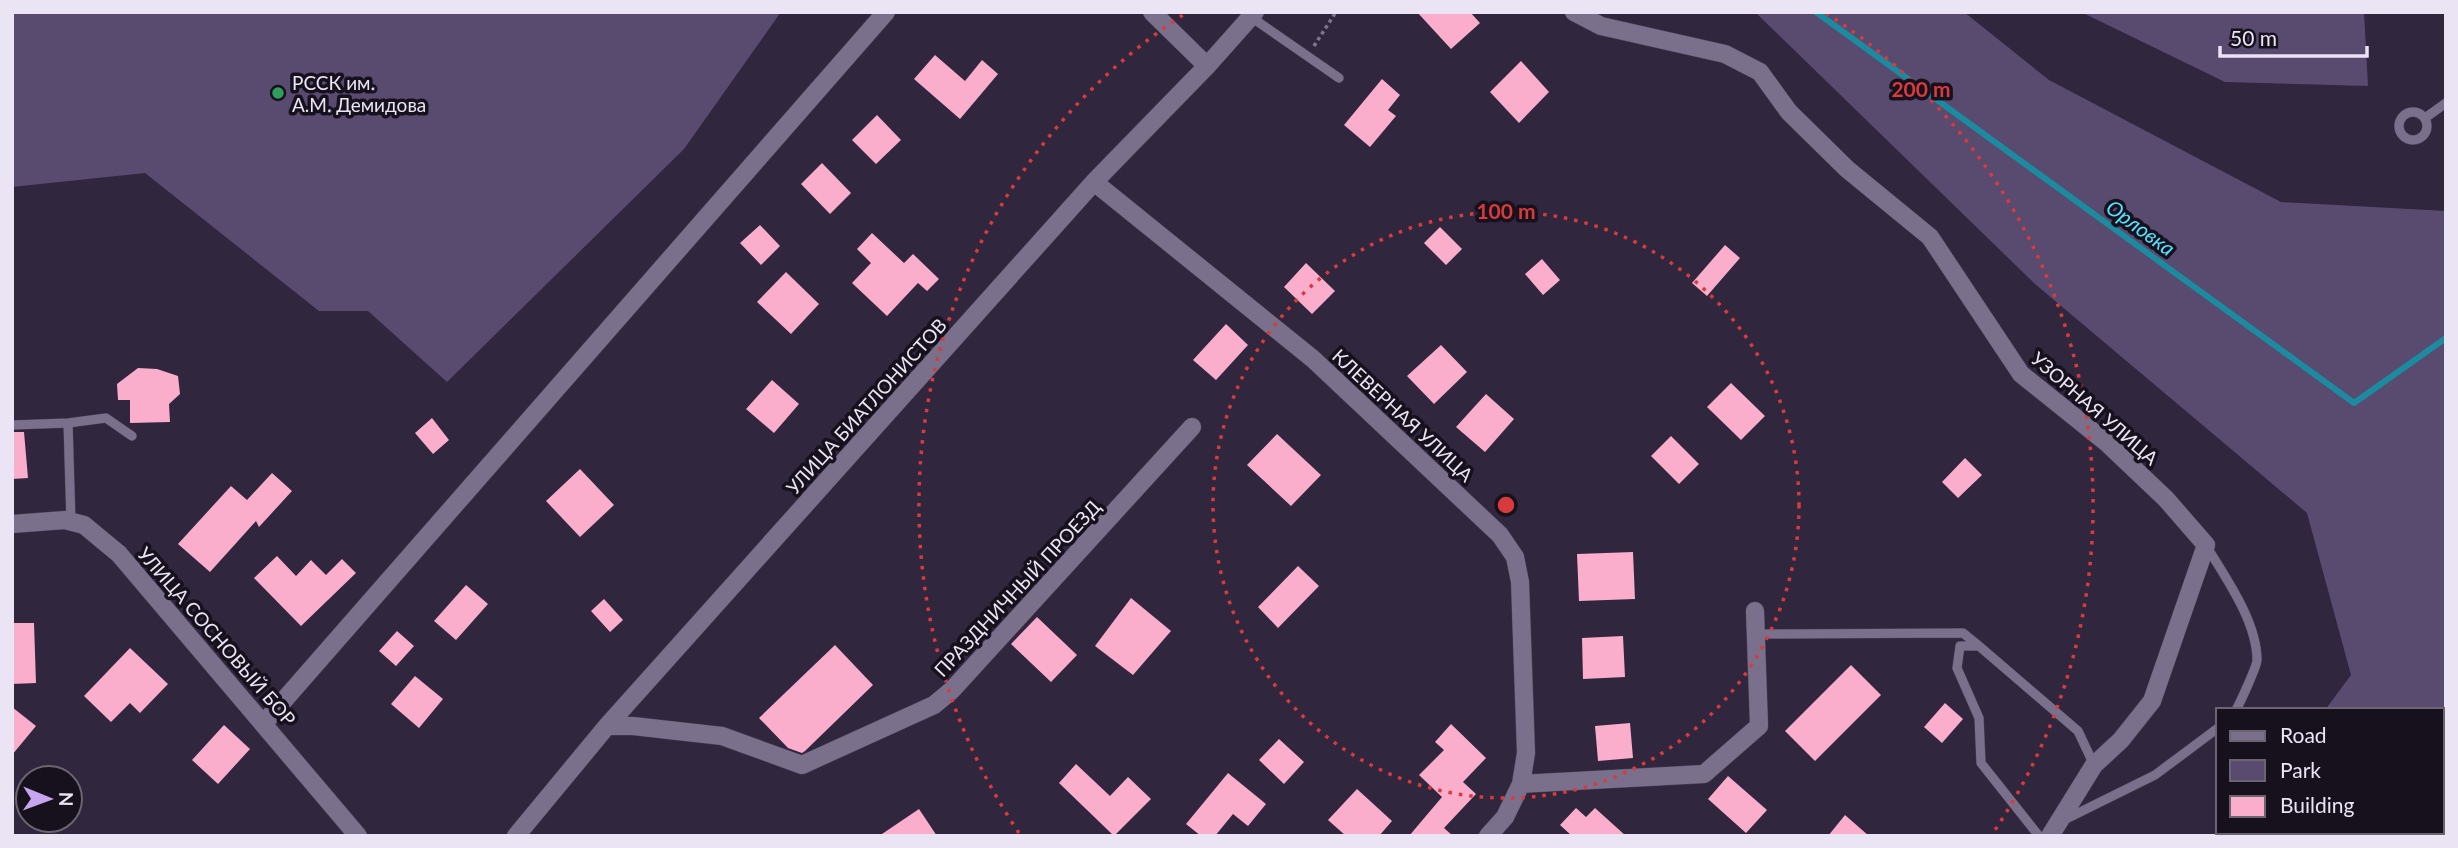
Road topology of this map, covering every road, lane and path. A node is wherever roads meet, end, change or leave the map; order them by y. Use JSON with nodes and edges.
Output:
{"nodes":[{"id":1,"x":886,"y":12,"type":"edge"},
{"id":2,"x":1152,"y":12,"type":"edge"},
{"id":3,"x":1336,"y":12,"type":"edge"},
{"id":4,"x":1574,"y":12,"type":"edge"},
{"id":5,"x":1253,"y":15,"type":"edge"},
{"id":6,"x":1307,"y":57,"type":"junction"},
{"id":7,"x":1207,"y":66,"type":"junction"},
{"id":8,"x":1339,"y":78,"type":"dead end"},
{"id":9,"x":2446,"y":103,"type":"edge"},
{"id":10,"x":2425,"y":118,"type":"dead end"},
{"id":11,"x":1094,"y":182,"type":"junction"},
{"id":12,"x":68,"y":423,"type":"junction"},
{"id":13,"x":12,"y":425,"type":"edge"},
{"id":14,"x":1192,"y":427,"type":"dead end"},
{"id":15,"x":132,"y":436,"type":"dead end"},
{"id":16,"x":71,"y":522,"type":"junction"},
{"id":17,"x":12,"y":523,"type":"edge"},
{"id":18,"x":2206,"y":545,"type":"junction"},
{"id":19,"x":1755,"y":611,"type":"dead end"},
{"id":20,"x":1755,"y":634,"type":"junction"},
{"id":21,"x":1979,"y":646,"type":"junction"},
{"id":22,"x":2237,"y":708,"type":"edge"},
{"id":23,"x":264,"y":723,"type":"junction"},
{"id":24,"x":607,"y":726,"type":"junction"},
{"id":25,"x":2216,"y":729,"type":"edge"},
{"id":26,"x":2094,"y":765,"type":"junction"},
{"id":27,"x":1521,"y":784,"type":"junction"},
{"id":28,"x":2054,"y":829,"type":"edge"},
{"id":29,"x":358,"y":836,"type":"edge"},
{"id":30,"x":516,"y":836,"type":"edge"},
{"id":31,"x":1488,"y":836,"type":"edge"},
{"id":32,"x":2039,"y":836,"type":"edge"}],
"edges":[{"from":1,"to":23,"type":"street"},
{"from":2,"to":7,"type":"street"},
{"from":3,"to":6,"type":"path"},
{"from":4,"to":18,"type":"street","name":"УЗОРНАЯ УЛИЦА"},
{"from":5,"to":6,"type":"lane"},
{"from":5,"to":7,"type":"street","name":"УЛИЦА БИАТЛОНИСТОВ"},
{"from":6,"to":8,"type":"lane"},
{"from":7,"to":11,"type":"street","name":"УЛИЦА БИАТЛОНИСТОВ"},
{"from":9,"to":10,"type":"lane"},
{"from":11,"to":24,"type":"street","name":"УЛИЦА БИАТЛОНИСТОВ"},
{"from":11,"to":27,"type":"street","name":"КЛЕВЕРНАЯ УЛИЦА"},
{"from":12,"to":13,"type":"lane"},
{"from":12,"to":15,"type":"lane"},
{"from":12,"to":16,"type":"lane"},
{"from":14,"to":24,"type":"street","name":"ПРАЗДНИЧНЫЙ ПРОЕЗД"},
{"from":16,"to":17,"type":"street","name":"УЛИЦА СОСНОВЫЙ БОР"},
{"from":16,"to":23,"type":"street","name":"УЛИЦА СОСНОВЫЙ БОР"},
{"from":18,"to":22,"type":"lane"},
{"from":18,"to":26,"type":"street"},
{"from":19,"to":20,"type":"street"},
{"from":20,"to":21,"type":"lane"},
{"from":20,"to":27,"type":"street"},
{"from":21,"to":26,"type":"lane"},
{"from":21,"to":32,"type":"lane"},
{"from":23,"to":29,"type":"street","name":"УЛИЦА СОСНОВЫЙ БОР"},
{"from":24,"to":30,"type":"street","name":"УЛИЦА БИАТЛОНИСТОВ"},
{"from":25,"to":28,"type":"lane"},
{"from":26,"to":28,"type":"street"},
{"from":27,"to":31,"type":"street","name":"КЛЕВЕРНАЯ УЛИЦА"}]}
